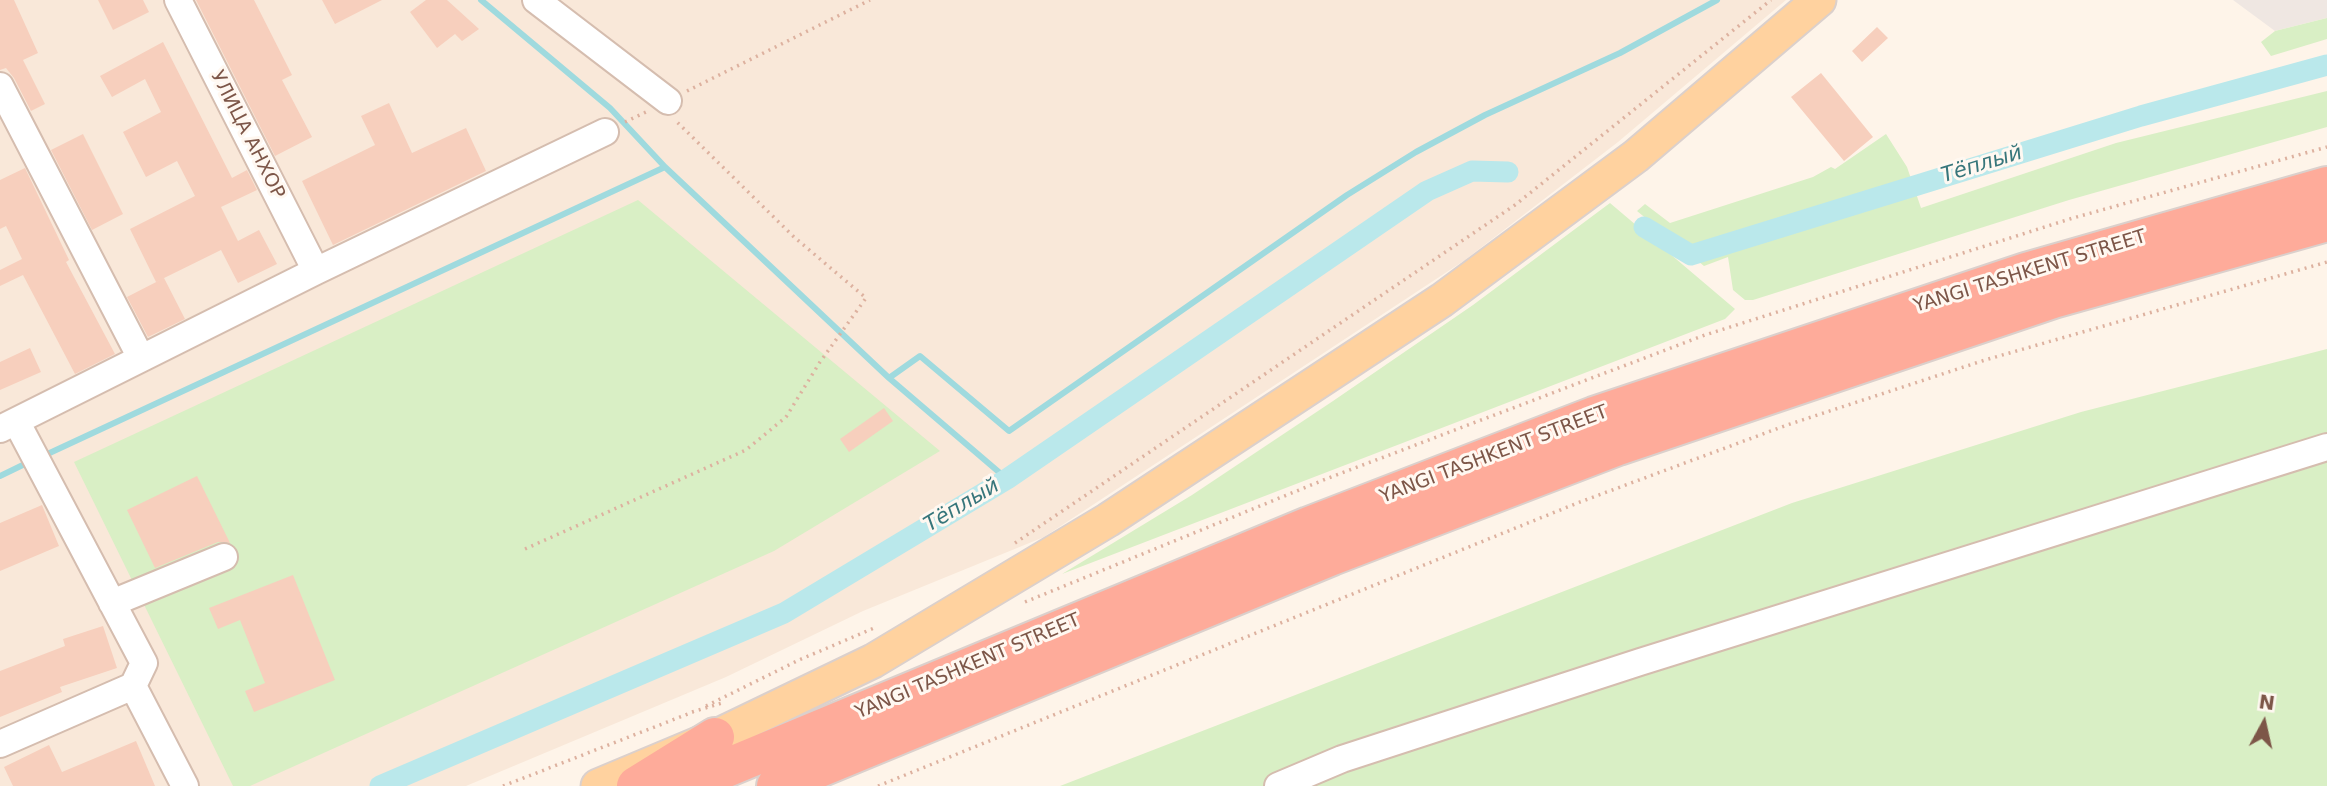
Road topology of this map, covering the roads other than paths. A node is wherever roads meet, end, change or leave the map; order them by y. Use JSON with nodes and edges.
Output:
{"nodes":[{"id":1,"x":178,"y":0,"type":"edge"},
{"id":2,"x":536,"y":0,"type":"edge"},
{"id":3,"x":1819,"y":0,"type":"edge"},
{"id":4,"x":0,"y":86,"type":"edge"},
{"id":5,"x":664,"y":103,"type":"road end"},
{"id":6,"x":605,"y":132,"type":"road end"},
{"id":7,"x":2327,"y":186,"type":"edge"},
{"id":8,"x":2327,"y":222,"type":"edge"},
{"id":9,"x":316,"y":271,"type":"junction"},
{"id":10,"x":141,"y":358,"type":"junction"},
{"id":11,"x":15,"y":431,"type":"edge"},
{"id":12,"x":2327,"y":447,"type":"edge"},
{"id":13,"x":224,"y":557,"type":"dead end"},
{"id":14,"x":112,"y":603,"type":"junction"},
{"id":15,"x":133,"y":686,"type":"junction"},
{"id":16,"x":715,"y":737,"type":"junction"},
{"id":17,"x":0,"y":744,"type":"edge"},
{"id":18,"x":185,"y":786,"type":"edge"},
{"id":19,"x":598,"y":786,"type":"edge"},
{"id":20,"x":636,"y":786,"type":"edge"},
{"id":21,"x":683,"y":786,"type":"edge"},
{"id":22,"x":776,"y":786,"type":"edge"},
{"id":23,"x":1278,"y":786,"type":"edge"}],
"edges":[{"from":1,"to":9,"type":"street","name":"УЛИЦА АНХОР"},
{"from":2,"to":5,"type":"street"},
{"from":3,"to":16,"type":"main road"},
{"from":4,"to":10,"type":"street"},
{"from":6,"to":9,"type":"street"},
{"from":7,"to":21,"type":"highway","name":"YANGI TASHKENT STREET"},
{"from":8,"to":22,"type":"highway","name":"YANGI TASHKENT STREET"},
{"from":9,"to":10,"type":"street"},
{"from":10,"to":11,"type":"street"},
{"from":11,"to":14,"type":"street"},
{"from":12,"to":23,"type":"street"},
{"from":13,"to":14,"type":"street"},
{"from":14,"to":15,"type":"street"},
{"from":15,"to":17,"type":"street"},
{"from":15,"to":18,"type":"street"},
{"from":16,"to":19,"type":"main road"},
{"from":16,"to":20,"type":"highway"}]}
